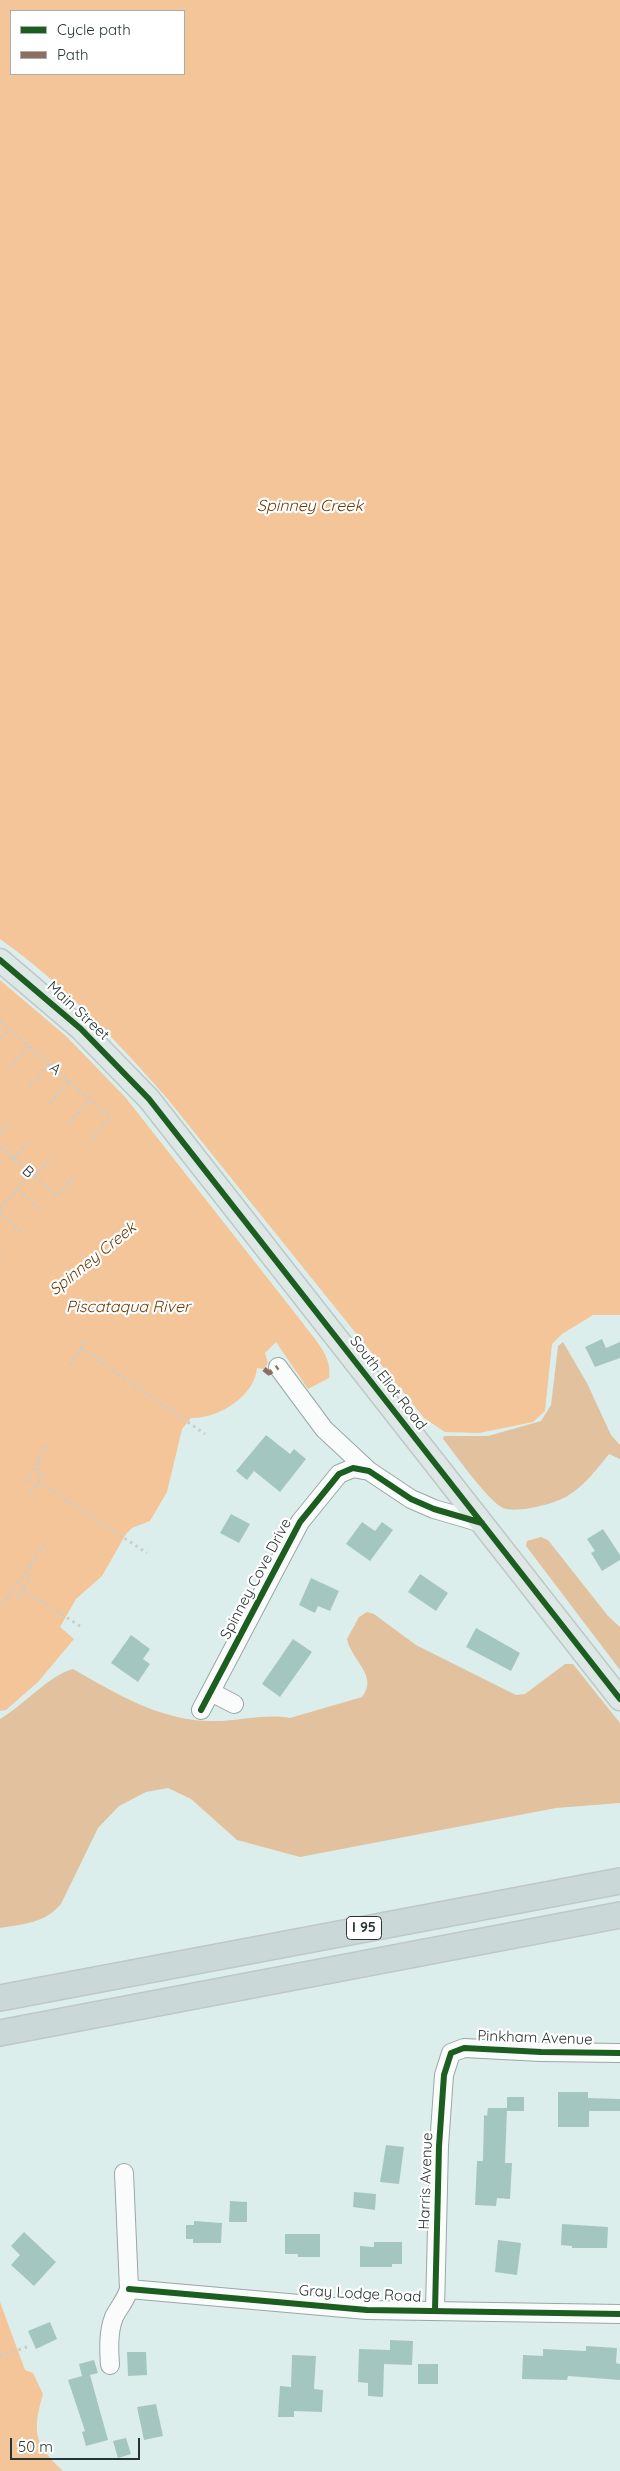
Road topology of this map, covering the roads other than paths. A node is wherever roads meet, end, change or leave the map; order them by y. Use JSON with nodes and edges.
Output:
{"nodes":[{"id":1,"x":0,"y":960,"type":"edge"},
{"id":2,"x":136,"y":1084,"type":"joint"},
{"id":3,"x":278,"y":1368,"type":"dead end"},
{"id":4,"x":369,"y":1471,"type":"junction"},
{"id":5,"x":482,"y":1523,"type":"junction"},
{"id":6,"x":211,"y":1692,"type":"junction"},
{"id":7,"x":620,"y":1700,"type":"edge"},
{"id":8,"x":234,"y":1704,"type":"dead end"},
{"id":9,"x":201,"y":1710,"type":"dead end"},
{"id":10,"x":620,"y":1881,"type":"edge"},
{"id":11,"x":620,"y":1915,"type":"edge"},
{"id":12,"x":0,"y":1998,"type":"edge"},
{"id":13,"x":0,"y":2033,"type":"edge"},
{"id":14,"x":620,"y":2053,"type":"edge"},
{"id":15,"x":451,"y":2054,"type":"joint"},
{"id":16,"x":124,"y":2173,"type":"dead end"},
{"id":17,"x":129,"y":2289,"type":"junction"},
{"id":18,"x":435,"y":2310,"type":"junction"},
{"id":19,"x":620,"y":2314,"type":"edge"},
{"id":20,"x":110,"y":2365,"type":"dead end"}],
"edges":[{"from":1,"to":2,"type":"main road","name":"Main Street"},
{"from":2,"to":5,"type":"main road","name":"South Eliot Road"},
{"from":3,"to":4,"type":"street"},
{"from":4,"to":5,"type":"street"},
{"from":4,"to":6,"type":"street","name":"Spinney Cove Drive"},
{"from":5,"to":7,"type":"main road","name":"South Eliot Road"},
{"from":6,"to":8,"type":"street"},
{"from":6,"to":9,"type":"street","name":"Spinney Cove Drive"},
{"from":10,"to":12,"type":"highway","number":"I 95"},
{"from":11,"to":13,"type":"highway","number":"I 95"},
{"from":14,"to":15,"type":"street","name":"Pinkham Avenue"},
{"from":15,"to":18,"type":"street","name":"Harris Avenue"},
{"from":16,"to":17,"type":"street"},
{"from":17,"to":18,"type":"street","name":"Gray Lodge Road"},
{"from":17,"to":20,"type":"street"},
{"from":18,"to":19,"type":"street","name":"Gray Lodge Road"}]}
